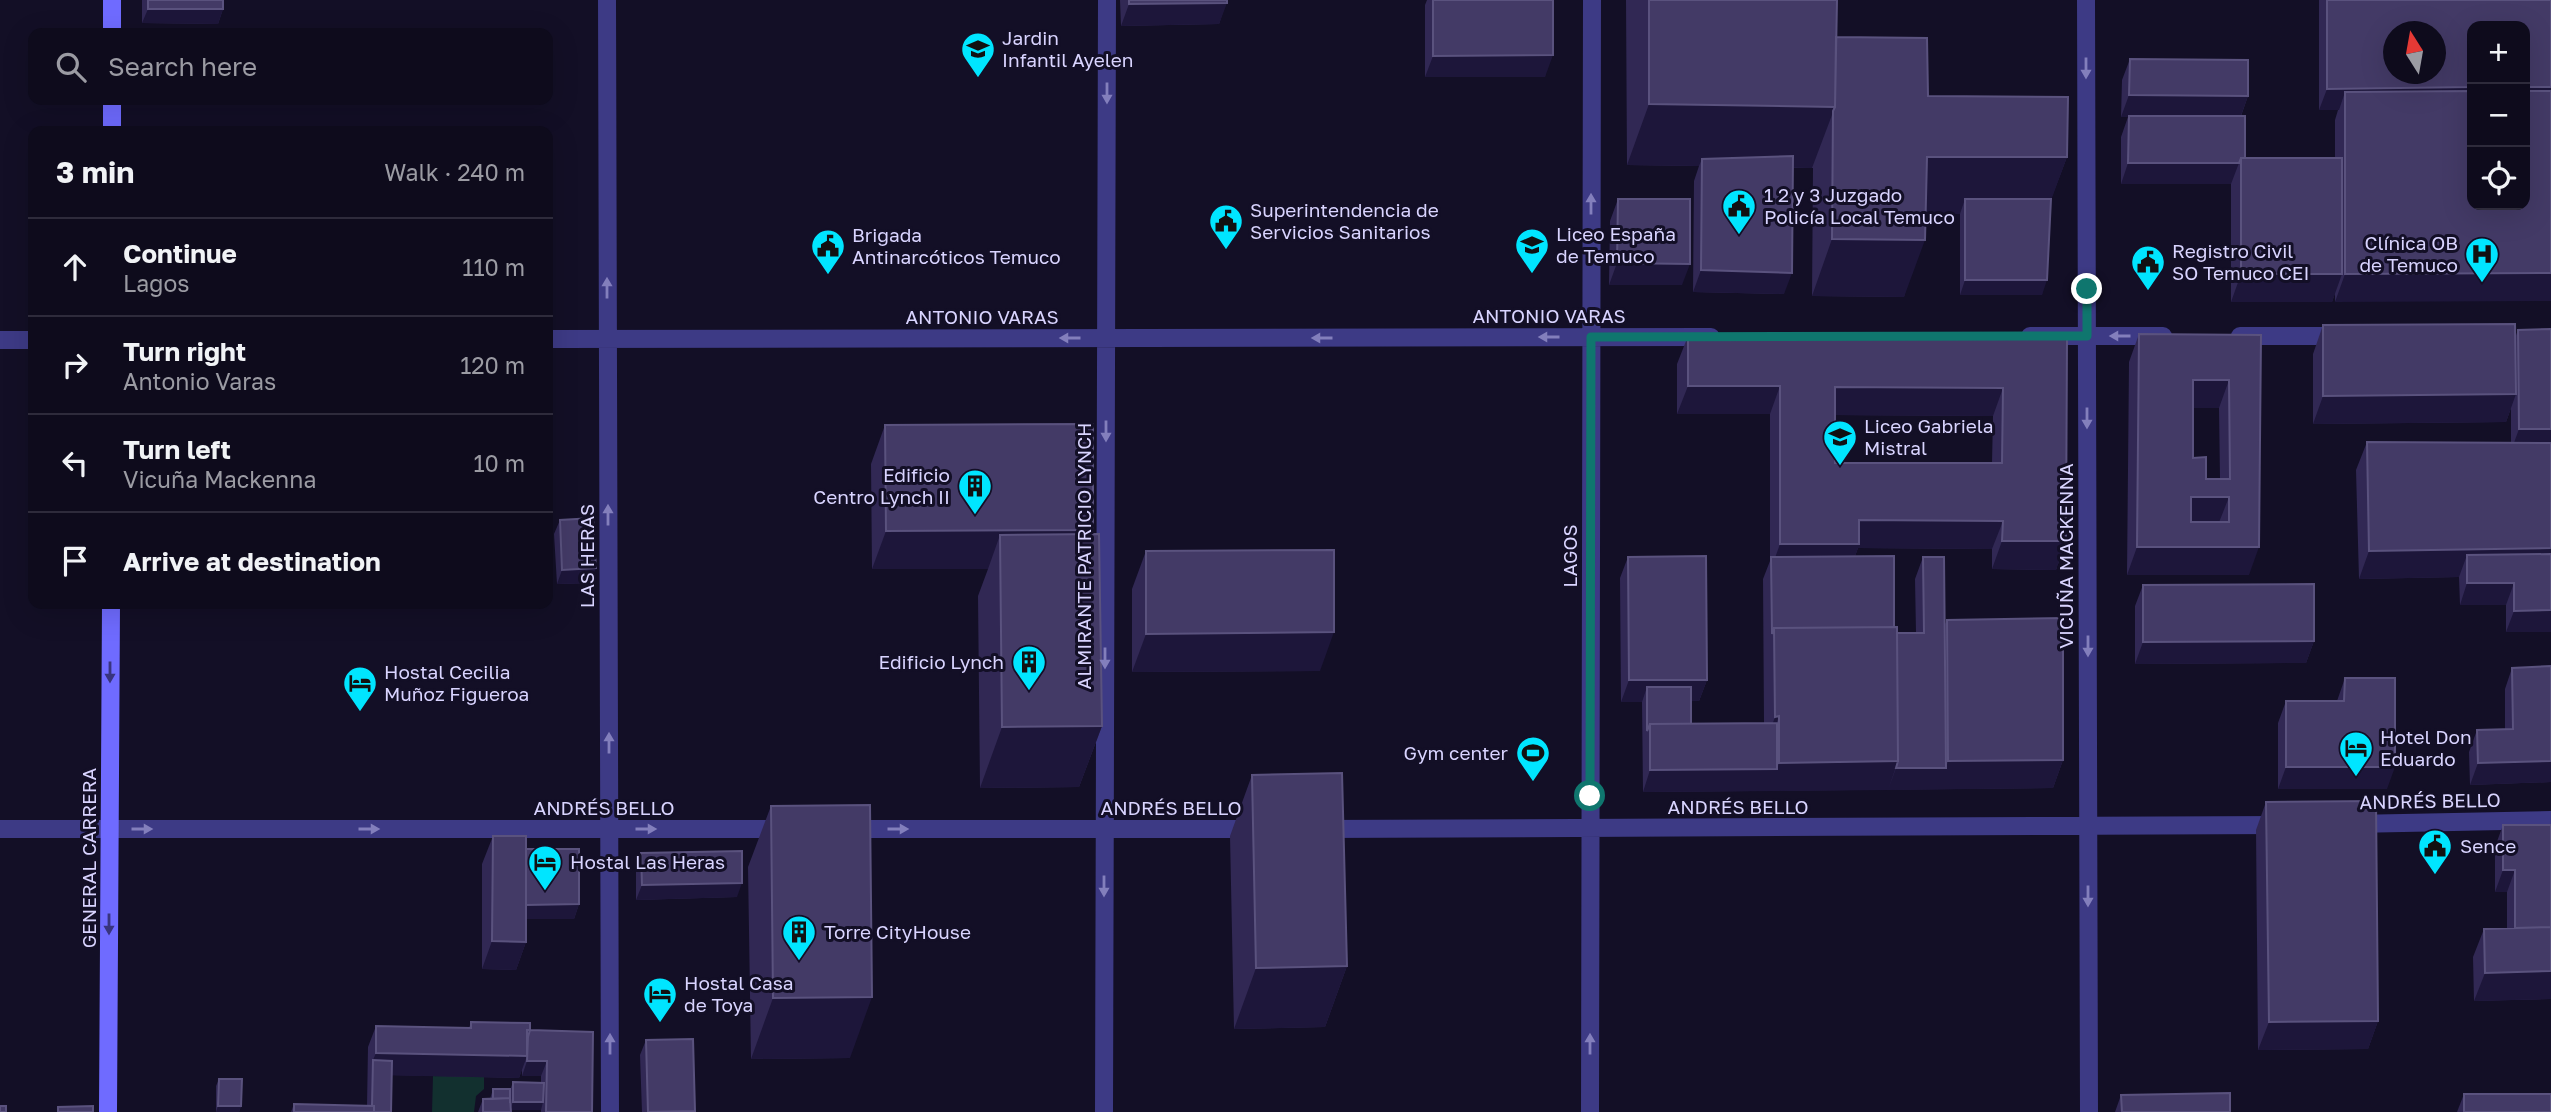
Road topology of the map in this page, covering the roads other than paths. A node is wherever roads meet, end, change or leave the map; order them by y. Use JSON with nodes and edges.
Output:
{"nodes":[{"id":1,"x":112,"y":0,"type":"edge"},
{"id":2,"x":607,"y":0,"type":"edge"},
{"id":3,"x":1107,"y":0,"type":"edge"},
{"id":4,"x":1592,"y":0,"type":"edge"},
{"id":5,"x":2086,"y":0,"type":"edge"},
{"id":6,"x":112,"y":28,"type":"edge"},
{"id":7,"x":112,"y":105,"type":"edge"},
{"id":8,"x":111,"y":126,"type":"edge"},
{"id":9,"x":2007,"y":336,"type":"edge"},
{"id":10,"x":2087,"y":336,"type":"junction"},
{"id":11,"x":2188,"y":336,"type":"edge"},
{"id":12,"x":2228,"y":336,"type":"edge"},
{"id":13,"x":2362,"y":336,"type":"edge"},
{"id":14,"x":1591,"y":337,"type":"junction"},
{"id":15,"x":1730,"y":337,"type":"edge"},
{"id":16,"x":1106,"y":338,"type":"junction"},
{"id":17,"x":553,"y":339,"type":"edge"},
{"id":18,"x":607,"y":339,"type":"junction"},
{"id":19,"x":0,"y":340,"type":"edge"},
{"id":20,"x":28,"y":340,"type":"edge"},
{"id":21,"x":111,"y":609,"type":"edge"},
{"id":22,"x":2551,"y":820,"type":"edge"},
{"id":23,"x":2302,"y":824,"type":"edge"},
{"id":24,"x":2330,"y":824,"type":"edge"},
{"id":25,"x":1105,"y":828,"type":"junction"},
{"id":26,"x":1590,"y":828,"type":"junction"},
{"id":27,"x":2088,"y":828,"type":"junction"},
{"id":28,"x":0,"y":829,"type":"edge"},
{"id":29,"x":110,"y":829,"type":"junction"},
{"id":30,"x":609,"y":829,"type":"junction"},
{"id":31,"x":800,"y":829,"type":"edge"},
{"id":32,"x":828,"y":829,"type":"edge"},
{"id":33,"x":1269,"y":829,"type":"edge"},
{"id":34,"x":1297,"y":829,"type":"edge"},
{"id":35,"x":108,"y":1112,"type":"edge"},
{"id":36,"x":610,"y":1112,"type":"edge"},
{"id":37,"x":1104,"y":1112,"type":"edge"},
{"id":38,"x":1590,"y":1112,"type":"edge"},
{"id":39,"x":2089,"y":1112,"type":"edge"}],
"edges":[{"from":1,"to":6,"type":"street"},
{"from":18,"to":2,"type":"street","name":"LAS HERAS","one_way":true},
{"from":3,"to":16,"type":"street","name":"ALMIRANTE PATRICIO LYNCH","one_way":true},
{"from":14,"to":4,"type":"street","name":"LAGOS","one_way":true},
{"from":5,"to":10,"type":"street","name":"VICUÑA MACKENNA","one_way":true},
{"from":7,"to":8,"type":"street"},
{"from":9,"to":10,"type":"street"},
{"from":11,"to":10,"type":"street","one_way":true},
{"from":10,"to":27,"type":"street","name":"VICUÑA MACKENNA","one_way":true},
{"from":12,"to":13,"type":"street"},
{"from":14,"to":15,"type":"street","name":"ANTONIO VARAS"},
{"from":14,"to":16,"type":"street","name":"ANTONIO VARAS","one_way":true},
{"from":14,"to":26,"type":"street","name":"LAGOS"},
{"from":16,"to":18,"type":"street","name":"ANTONIO VARAS","one_way":true},
{"from":16,"to":25,"type":"street","name":"ALMIRANTE PATRICIO LYNCH","one_way":true},
{"from":17,"to":18,"type":"street","name":"ANTONIO VARAS"},
{"from":30,"to":18,"type":"street","name":"LAS HERAS","one_way":true},
{"from":19,"to":20,"type":"street"},
{"from":21,"to":29,"type":"street","name":"GENERAL CARRERA","one_way":true},
{"from":22,"to":24,"type":"street","name":"ANDRÉS BELLO"},
{"from":23,"to":27,"type":"street","name":"ANDRÉS BELLO"},
{"from":32,"to":25,"type":"street","name":"ANDRÉS BELLO","one_way":true},
{"from":25,"to":33,"type":"street","name":"ANDRÉS BELLO"},
{"from":25,"to":37,"type":"street","name":"ALMIRANTE PATRICIO LYNCH","one_way":true},
{"from":26,"to":27,"type":"street","name":"ANDRÉS BELLO"},
{"from":26,"to":34,"type":"street","name":"ANDRÉS BELLO"},
{"from":38,"to":26,"type":"street","name":"LAGOS","one_way":true},
{"from":27,"to":39,"type":"street","name":"VICUÑA MACKENNA","one_way":true},
{"from":28,"to":29,"type":"street","name":"ANDRÉS BELLO"},
{"from":29,"to":30,"type":"street","name":"ANDRÉS BELLO","one_way":true},
{"from":29,"to":35,"type":"street","name":"GENERAL CARRERA","one_way":true},
{"from":30,"to":31,"type":"street","name":"ANDRÉS BELLO","one_way":true},
{"from":36,"to":30,"type":"street","name":"LAS HERAS","one_way":true}]}
